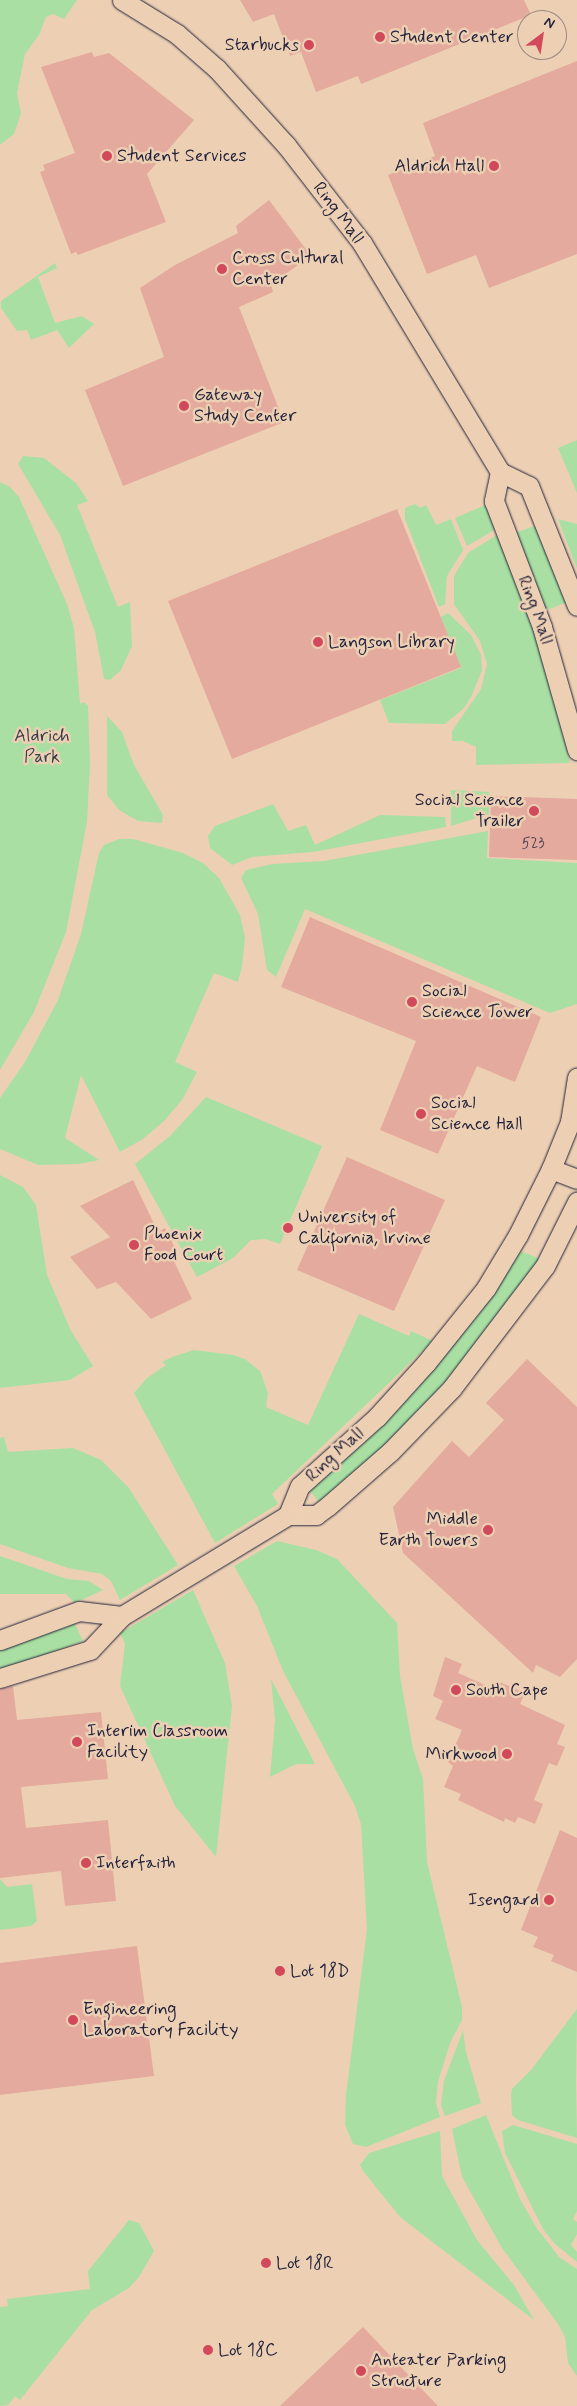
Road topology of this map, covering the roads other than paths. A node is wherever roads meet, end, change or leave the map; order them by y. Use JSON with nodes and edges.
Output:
{"nodes":[{"id":1,"x":122,"y":0,"type":"edge"},
{"id":2,"x":500,"y":472,"type":"junction"},
{"id":3,"x":577,"y":606,"type":"edge"},
{"id":4,"x":577,"y":750,"type":"edge"},
{"id":5,"x":577,"y":1078,"type":"edge"},
{"id":6,"x":551,"y":1169,"type":"junction"},
{"id":7,"x":577,"y":1179,"type":"edge"},
{"id":8,"x":577,"y":1202,"type":"edge"},
{"id":9,"x":288,"y":1515,"type":"junction"},
{"id":10,"x":125,"y":1614,"type":"junction"},
{"id":11,"x":0,"y":1640,"type":"edge"},
{"id":12,"x":0,"y":1678,"type":"edge"}],
"edges":[{"from":1,"to":2,"type":"street","name":"Ring Mall"},
{"from":2,"to":3,"type":"street"},
{"from":2,"to":4,"type":"street","name":"Ring Mall"},
{"from":5,"to":6,"type":"street","name":"Ring Mall"},
{"from":6,"to":7,"type":"street"},
{"from":6,"to":9,"type":"street","name":"Ring Mall"},
{"from":8,"to":9,"type":"street","name":"Ring Mall"},
{"from":9,"to":10,"type":"street"},
{"from":10,"to":11,"type":"street"},
{"from":10,"to":12,"type":"street"}]}
